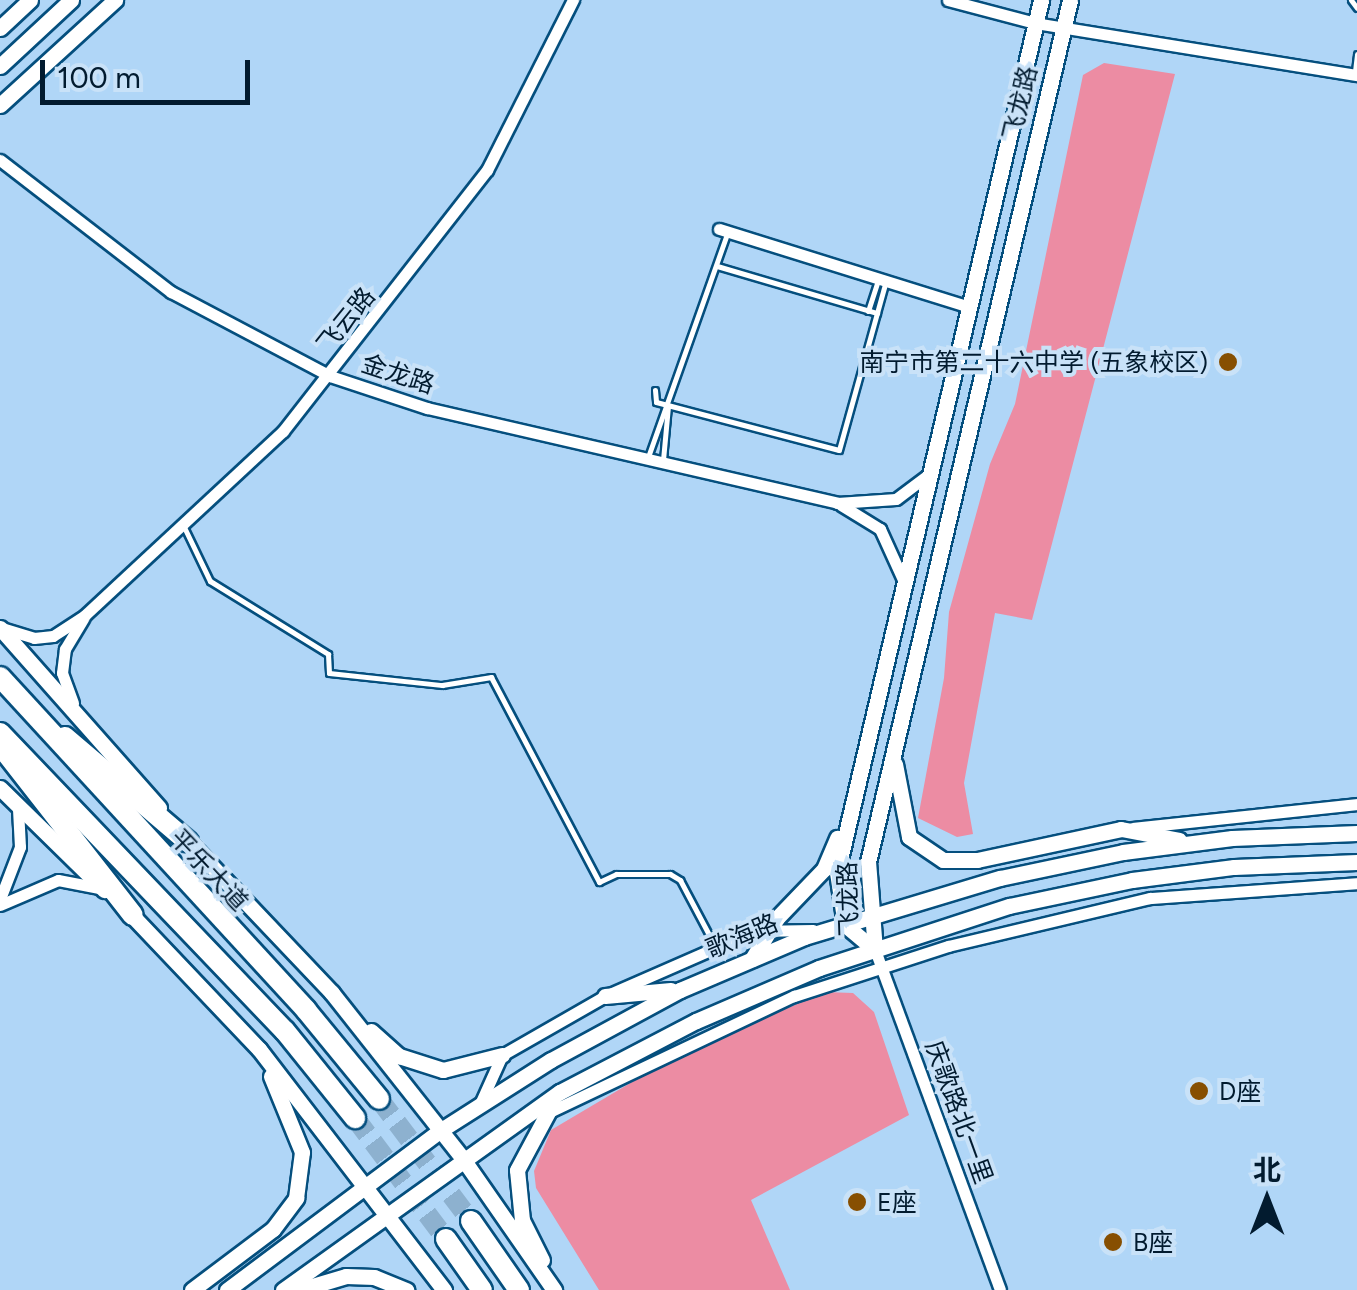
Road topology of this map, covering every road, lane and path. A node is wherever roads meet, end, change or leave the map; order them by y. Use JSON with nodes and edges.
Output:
{"nodes":[{"id":1,"x":30,"y":0,"type":"edge"},
{"id":2,"x":71,"y":0,"type":"edge"},
{"id":3,"x":114,"y":0,"type":"edge"},
{"id":4,"x":573,"y":0,"type":"edge"},
{"id":5,"x":948,"y":0,"type":"edge"},
{"id":6,"x":1041,"y":0,"type":"edge"},
{"id":7,"x":1070,"y":0,"type":"edge"},
{"id":8,"x":1351,"y":0,"type":"edge"},
{"id":9,"x":1357,"y":8,"type":"edge"},
{"id":10,"x":1036,"y":23,"type":"junction"},
{"id":11,"x":0,"y":28,"type":"edge"},
{"id":12,"x":1064,"y":28,"type":"junction"},
{"id":13,"x":1357,"y":54,"type":"edge"},
{"id":14,"x":0,"y":66,"type":"edge"},
{"id":15,"x":1356,"y":74,"type":"edge"},
{"id":16,"x":0,"y":104,"type":"edge"},
{"id":17,"x":0,"y":160,"type":"edge"},
{"id":18,"x":724,"y":230,"type":"joint"},
{"id":19,"x":716,"y":266,"type":"junction"},
{"id":20,"x":882,"y":279,"type":"junction"},
{"id":21,"x":969,"y":307,"type":"junction"},
{"id":22,"x":868,"y":311,"type":"junction"},
{"id":23,"x":877,"y":313,"type":"junction"},
{"id":24,"x":330,"y":376,"type":"junction"},
{"id":25,"x":655,"y":390,"type":"dead end"},
{"id":26,"x":668,"y":406,"type":"junction"},
{"id":27,"x":648,"y":458,"type":"junction"},
{"id":28,"x":662,"y":460,"type":"junction"},
{"id":29,"x":930,"y":473,"type":"junction"},
{"id":30,"x":837,"y":503,"type":"junction"},
{"id":31,"x":183,"y":524,"type":"junction"},
{"id":32,"x":904,"y":582,"type":"junction"},
{"id":33,"x":85,"y":615,"type":"junction"},
{"id":34,"x":0,"y":627,"type":"edge"},
{"id":35,"x":0,"y":677,"type":"edge"},
{"id":36,"x":32,"y":713,"type":"junction"},
{"id":37,"x":80,"y":713,"type":"junction"},
{"id":38,"x":0,"y":733,"type":"edge"},
{"id":39,"x":0,"y":744,"type":"edge"},
{"id":40,"x":894,"y":752,"type":"junction"},
{"id":41,"x":0,"y":788,"type":"edge"},
{"id":42,"x":852,"y":802,"type":"junction"},
{"id":43,"x":1357,"y":804,"type":"edge"},
{"id":44,"x":18,"y":808,"type":"junction"},
{"id":45,"x":1121,"y":830,"type":"junction"},
{"id":46,"x":1357,"y":833,"type":"edge"},
{"id":47,"x":188,"y":842,"type":"junction"},
{"id":48,"x":1192,"y":843,"type":"junction"},
{"id":49,"x":1357,"y":862,"type":"edge"},
{"id":50,"x":1357,"y":882,"type":"edge"},
{"id":51,"x":104,"y":889,"type":"junction"},
{"id":52,"x":0,"y":902,"type":"edge"},
{"id":53,"x":133,"y":915,"type":"junction"},
{"id":54,"x":874,"y":916,"type":"junction"},
{"id":55,"x":844,"y":925,"type":"junction"},
{"id":56,"x":828,"y":930,"type":"junction"},
{"id":57,"x":769,"y":931,"type":"junction"},
{"id":58,"x":716,"y":948,"type":"junction"},
{"id":59,"x":875,"y":950,"type":"junction"},
{"id":60,"x":752,"y":959,"type":"junction"},
{"id":61,"x":880,"y":968,"type":"junction"},
{"id":62,"x":680,"y":990,"type":"junction"},
{"id":63,"x":605,"y":996,"type":"junction"},
{"id":64,"x":342,"y":1006,"type":"junction"},
{"id":65,"x":259,"y":1050,"type":"junction"},
{"id":66,"x":502,"y":1054,"type":"junction"},
{"id":67,"x":560,"y":1092,"type":"junction"},
{"id":68,"x":379,"y":1099,"type":"tunnel mouth"},
{"id":69,"x":480,"y":1104,"type":"junction"},
{"id":70,"x":544,"y":1115,"type":"junction"},
{"id":71,"x":355,"y":1118,"type":"tunnel mouth"},
{"id":72,"x":512,"y":1125,"type":"junction"},
{"id":73,"x":441,"y":1130,"type":"junction"},
{"id":74,"x":464,"y":1160,"type":"junction"},
{"id":75,"x":368,"y":1186,"type":"junction"},
{"id":76,"x":389,"y":1213,"type":"junction"},
{"id":77,"x":471,"y":1222,"type":"tunnel mouth"},
{"id":78,"x":446,"y":1239,"type":"tunnel mouth"},
{"id":79,"x":192,"y":1290,"type":"edge"},
{"id":80,"x":227,"y":1290,"type":"edge"},
{"id":81,"x":283,"y":1290,"type":"edge"},
{"id":82,"x":300,"y":1290,"type":"edge"},
{"id":83,"x":407,"y":1290,"type":"edge"},
{"id":84,"x":444,"y":1290,"type":"edge"},
{"id":85,"x":482,"y":1290,"type":"edge"},
{"id":86,"x":519,"y":1290,"type":"edge"},
{"id":87,"x":556,"y":1290,"type":"edge"},
{"id":88,"x":1000,"y":1290,"type":"edge"}],
"edges":[{"from":1,"to":11,"type":"main road"},
{"from":2,"to":14,"type":"main road"},
{"from":3,"to":16,"type":"main road"},
{"from":4,"to":24,"type":"street","name":"飞云路"},
{"from":5,"to":10,"type":"street"},
{"from":6,"to":10,"type":"main road","name":"飞龙路"},
{"from":7,"to":12,"type":"main road","name":"飞龙路"},
{"from":8,"to":9,"type":"lane"},
{"from":10,"to":12,"type":"street"},
{"from":10,"to":21,"type":"main road","name":"飞龙路"},
{"from":12,"to":15,"type":"street"},
{"from":12,"to":40,"type":"main road","name":"飞龙路"},
{"from":13,"to":15,"type":"lane"},
{"from":17,"to":24,"type":"street","name":"金龙路"},
{"from":18,"to":19,"type":"lane"},
{"from":18,"to":20,"type":"street"},
{"from":19,"to":22,"type":"lane"},
{"from":19,"to":26,"type":"lane"},
{"from":20,"to":21,"type":"street"},
{"from":20,"to":22,"type":"lane"},
{"from":20,"to":23,"type":"lane"},
{"from":21,"to":29,"type":"main road","name":"飞龙路"},
{"from":22,"to":23,"type":"lane"},
{"from":23,"to":26,"type":"lane"},
{"from":24,"to":27,"type":"street","name":"金龙路"},
{"from":24,"to":31,"type":"street","name":"飞云路"},
{"from":25,"to":26,"type":"lane"},
{"from":26,"to":27,"type":"lane"},
{"from":26,"to":28,"type":"lane"},
{"from":27,"to":28,"type":"street","name":"金龙路"},
{"from":28,"to":30,"type":"street","name":"金龙路"},
{"from":29,"to":30,"type":"street","name":"金龙路"},
{"from":29,"to":32,"type":"main road","name":"飞龙路"},
{"from":30,"to":32,"type":"street","name":"金龙路"},
{"from":31,"to":33,"type":"street","name":"飞云路"},
{"from":31,"to":58,"type":"lane"},
{"from":32,"to":42,"type":"main road","name":"飞龙路"},
{"from":33,"to":34,"type":"street","name":"飞云路"},
{"from":33,"to":37,"type":"street","name":"飞云路"},
{"from":34,"to":37,"type":"main road"},
{"from":35,"to":36,"type":"highway","name":"平乐大道"},
{"from":36,"to":47,"type":"highway"},
{"from":36,"to":68,"type":"highway","name":"平乐大道"},
{"from":37,"to":47,"type":"main road"},
{"from":38,"to":71,"type":"highway"},
{"from":39,"to":53,"type":"highway"},
{"from":40,"to":45,"type":"main road"},
{"from":40,"to":54,"type":"main road","name":"飞龙路"},
{"from":41,"to":44,"type":"main road"},
{"from":42,"to":55,"type":"main road","name":"飞龙路"},
{"from":42,"to":57,"type":"main road"},
{"from":43,"to":45,"type":"street"},
{"from":44,"to":51,"type":"main road"},
{"from":44,"to":52,"type":"street"},
{"from":45,"to":48,"type":"main road"},
{"from":46,"to":48,"type":"main road","name":"歌海路"},
{"from":47,"to":64,"type":"main road"},
{"from":48,"to":54,"type":"main road","name":"歌海路"},
{"from":49,"to":59,"type":"main road"},
{"from":50,"to":61,"type":"street"},
{"from":51,"to":52,"type":"street"},
{"from":51,"to":53,"type":"main road"},
{"from":53,"to":65,"type":"main road"},
{"from":54,"to":55,"type":"main road","name":"歌海路"},
{"from":54,"to":59,"type":"main road","name":"飞龙路"},
{"from":55,"to":56,"type":"main road","name":"歌海路"},
{"from":55,"to":59,"type":"main road","name":"飞龙路"},
{"from":56,"to":57,"type":"street"},
{"from":56,"to":60,"type":"main road","name":"歌海路"},
{"from":57,"to":58,"type":"street"},
{"from":57,"to":60,"type":"main road"},
{"from":58,"to":63,"type":"street"},
{"from":59,"to":61,"type":"street","name":"庆歌路北一里"},
{"from":59,"to":67,"type":"main road"},
{"from":60,"to":62,"type":"main road","name":"歌海路"},
{"from":61,"to":70,"type":"street"},
{"from":61,"to":88,"type":"street","name":"庆歌路北一里"},
{"from":62,"to":63,"type":"main road"},
{"from":62,"to":69,"type":"main road","name":"歌海路"},
{"from":63,"to":66,"type":"street"},
{"from":64,"to":66,"type":"main road"},
{"from":64,"to":73,"type":"main road"},
{"from":65,"to":75,"type":"main road"},
{"from":65,"to":79,"type":"main road"},
{"from":66,"to":69,"type":"street"},
{"from":67,"to":70,"type":"main road"},
{"from":67,"to":72,"type":"main road"},
{"from":69,"to":73,"type":"main road","name":"歌海路"},
{"from":70,"to":72,"type":"street"},
{"from":70,"to":87,"type":"main road"},
{"from":72,"to":74,"type":"main road"},
{"from":73,"to":74,"type":"main road"},
{"from":73,"to":75,"type":"main road","name":"歌海路"},
{"from":74,"to":76,"type":"main road"},
{"from":74,"to":87,"type":"main road"},
{"from":75,"to":76,"type":"main road"},
{"from":75,"to":80,"type":"main road","name":"歌海路"},
{"from":76,"to":81,"type":"main road"},
{"from":76,"to":84,"type":"main road"},
{"from":77,"to":86,"type":"highway"},
{"from":78,"to":85,"type":"highway"},
{"from":82,"to":83,"type":"main road"}]}
